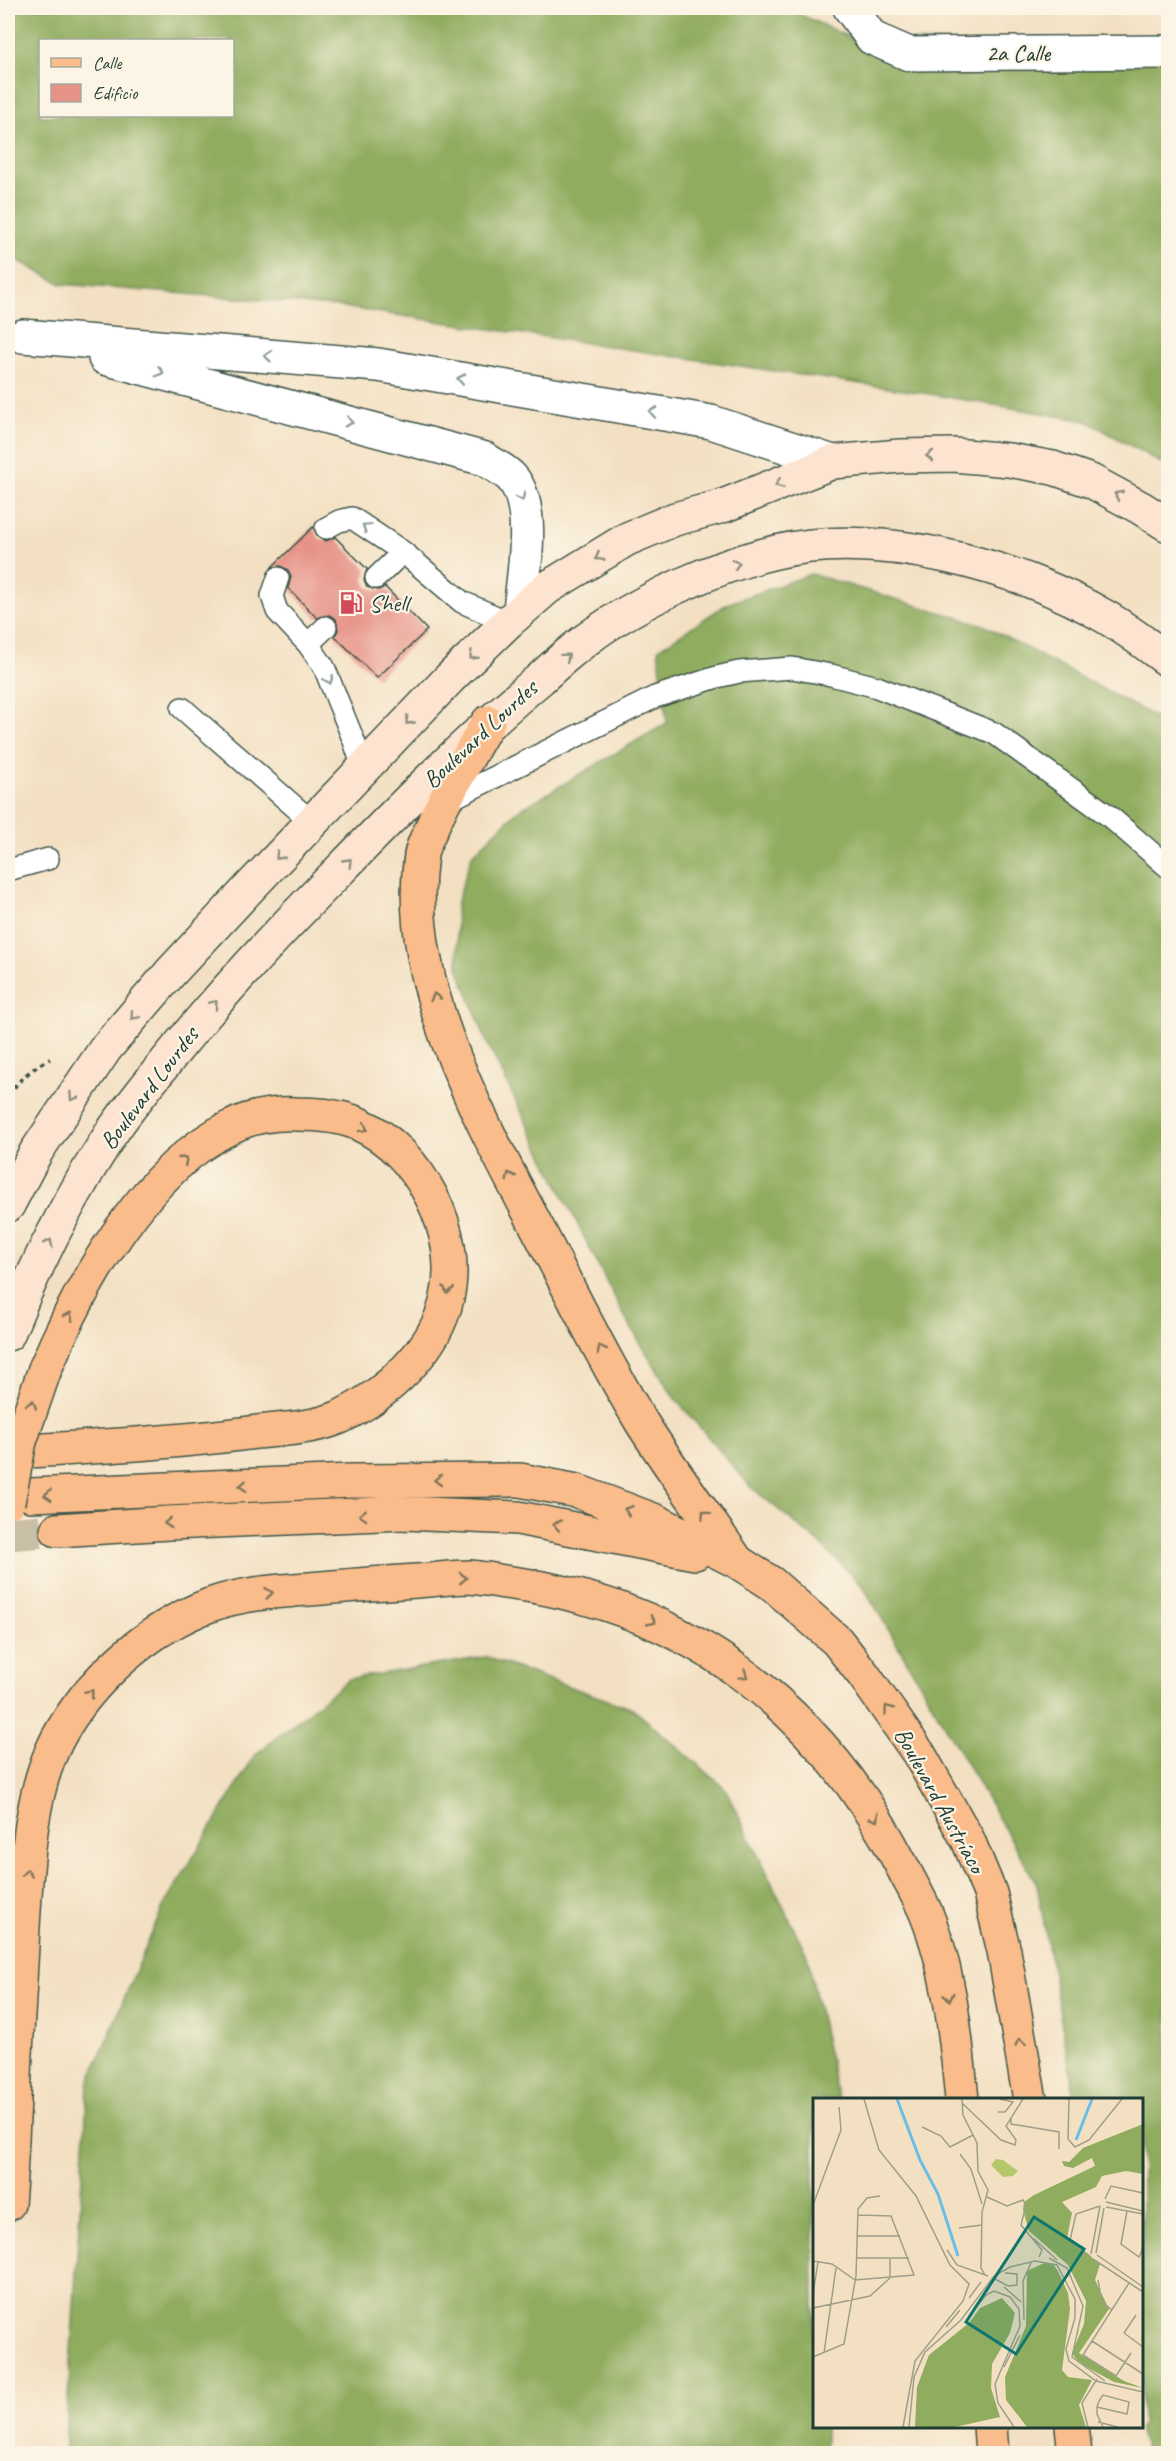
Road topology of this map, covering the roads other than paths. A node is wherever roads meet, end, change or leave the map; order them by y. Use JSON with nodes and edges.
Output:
{"nodes":[{"id":1,"x":850,"y":8,"type":"edge"},
{"id":2,"x":1168,"y":52,"type":"edge"},
{"id":3,"x":15,"y":335,"type":"edge"},
{"id":4,"x":833,"y":462,"type":"junction"},
{"id":5,"x":1168,"y":525,"type":"edge"},
{"id":6,"x":326,"y":528,"type":"dead end"},
{"id":7,"x":403,"y":552,"type":"junction"},
{"id":8,"x":278,"y":578,"type":"dead end"},
{"id":9,"x":376,"y":578,"type":"dead end"},
{"id":10,"x":514,"y":616,"type":"junction"},
{"id":11,"x":326,"y":627,"type":"dead end"},
{"id":12,"x":308,"y":644,"type":"junction"},
{"id":13,"x":1168,"y":660,"type":"edge"},
{"id":14,"x":182,"y":708,"type":"dead end"},
{"id":15,"x":488,"y":722,"type":"junction"},
{"id":16,"x":363,"y":768,"type":"junction"},
{"id":17,"x":442,"y":804,"type":"junction"},
{"id":18,"x":312,"y":822,"type":"junction"},
{"id":19,"x":48,"y":860,"type":"dead end"},
{"id":20,"x":1168,"y":867,"type":"edge"},
{"id":21,"x":8,"y":870,"type":"edge"},
{"id":22,"x":8,"y":1205,"type":"edge"},
{"id":23,"x":8,"y":1334,"type":"edge"},
{"id":24,"x":31,"y":1451,"type":"dead end"},
{"id":25,"x":19,"y":1498,"type":"edge"},
{"id":26,"x":57,"y":1530,"type":"tunnel mouth"},
{"id":27,"x":738,"y":1562,"type":"junction"},
{"id":28,"x":962,"y":2098,"type":"edge"},
{"id":29,"x":1030,"y":2098,"type":"edge"},
{"id":30,"x":8,"y":2204,"type":"edge"},
{"id":31,"x":990,"y":2428,"type":"edge"},
{"id":32,"x":1072,"y":2428,"type":"edge"},
{"id":33,"x":992,"y":2454,"type":"edge"},
{"id":34,"x":1075,"y":2454,"type":"edge"}],
"edges":[{"from":1,"to":2,"type":"street","name":"2a Calle"},
{"from":4,"to":3,"type":"street","one_way":true},
{"from":3,"to":10,"type":"street","one_way":true},
{"from":5,"to":4,"type":"main road","one_way":true},
{"from":4,"to":10,"type":"main road","one_way":true},
{"from":7,"to":6,"type":"lane","one_way":true},
{"from":7,"to":9,"type":"lane"},
{"from":7,"to":10,"type":"lane"},
{"from":8,"to":12,"type":"lane"},
{"from":10,"to":16,"type":"main road","one_way":true},
{"from":11,"to":12,"type":"lane"},
{"from":12,"to":16,"type":"lane","one_way":true},
{"from":15,"to":13,"type":"main road","name":"Boulevard Lourdes","one_way":true},
{"from":14,"to":18,"type":"lane"},
{"from":15,"to":17,"type":"main road"},
{"from":23,"to":15,"type":"main road","name":"Boulevard Lourdes","one_way":true},
{"from":16,"to":18,"type":"main road"},
{"from":17,"to":20,"type":"lane"},
{"from":27,"to":17,"type":"main road","one_way":true},
{"from":18,"to":22,"type":"main road","one_way":true},
{"from":19,"to":21,"type":"lane"},
{"from":25,"to":24,"type":"main road","one_way":true,"bridge":true},
{"from":27,"to":25,"type":"main road","name":"Boulevard Austríaco","one_way":true},
{"from":27,"to":26,"type":"main road","one_way":true},
{"from":29,"to":27,"type":"main road","name":"Boulevard Austríaco","one_way":true},
{"from":30,"to":28,"type":"main road","one_way":true},
{"from":31,"to":33,"type":"main road"},
{"from":32,"to":34,"type":"main road"}]}
